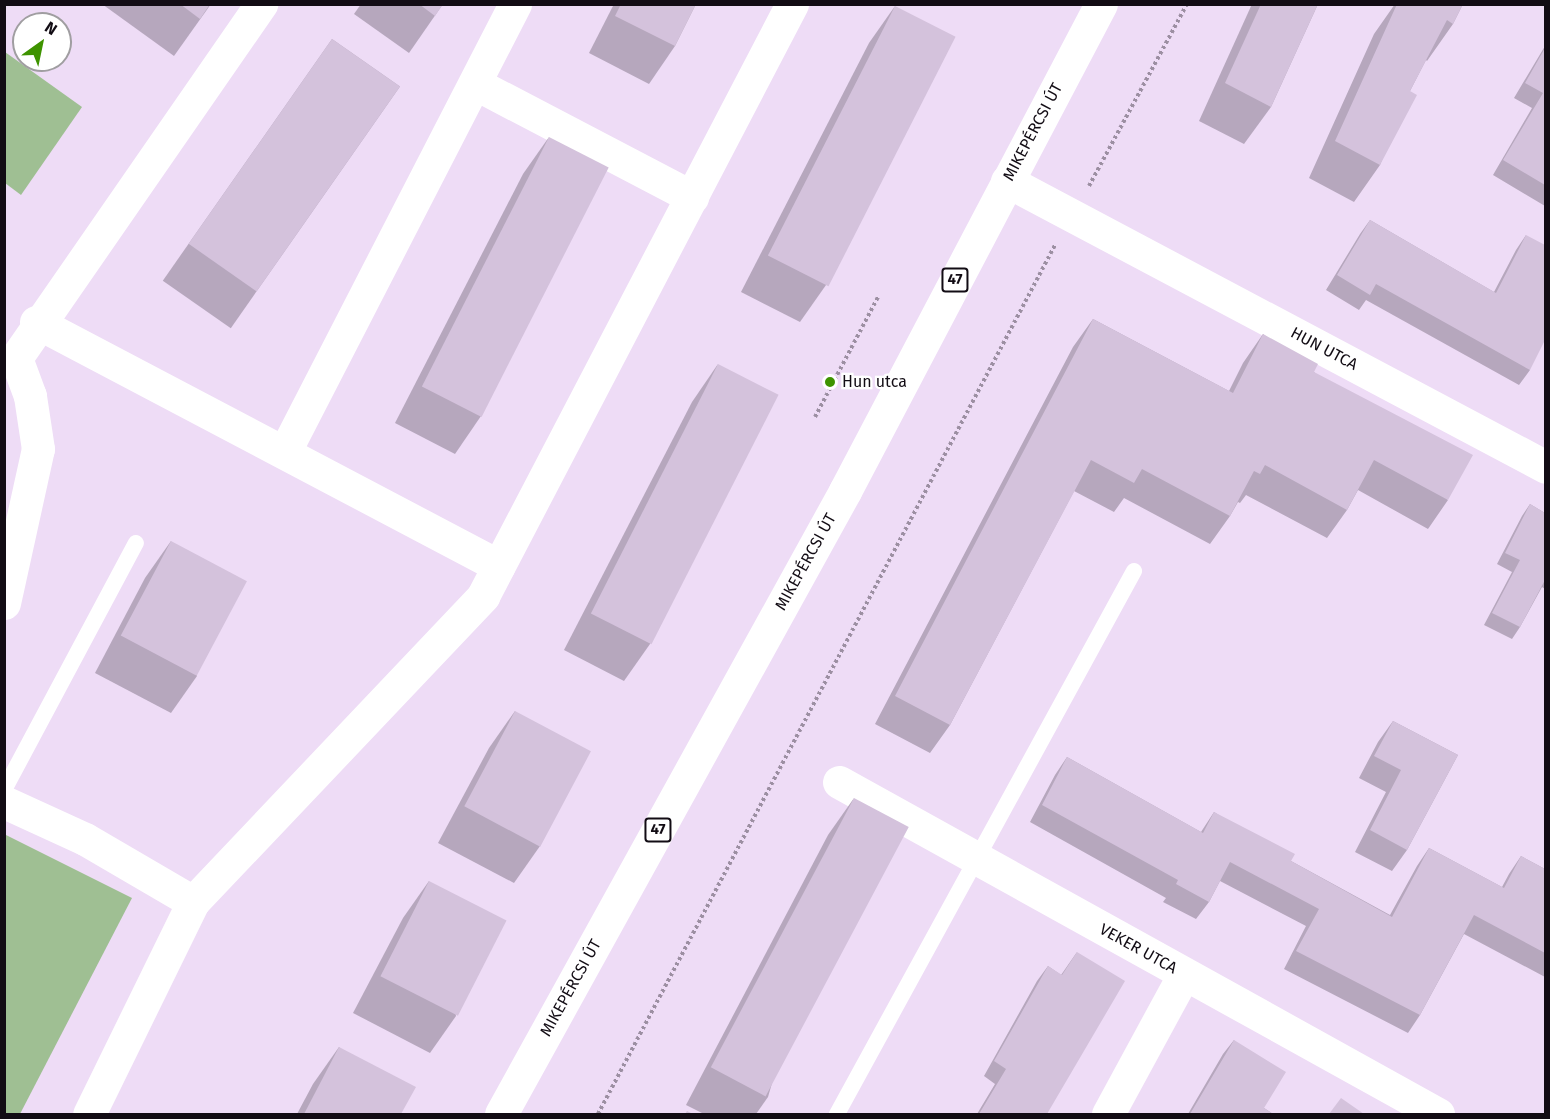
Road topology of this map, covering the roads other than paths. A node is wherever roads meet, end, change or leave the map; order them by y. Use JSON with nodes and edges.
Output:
{"nodes":[{"id":1,"x":261,"y":4,"type":"edge"},
{"id":2,"x":515,"y":4,"type":"edge"},
{"id":3,"x":792,"y":4,"type":"edge"},
{"id":4,"x":1101,"y":4,"type":"edge"},
{"id":5,"x":476,"y":84,"type":"junction"},
{"id":6,"x":1007,"y":181,"type":"junction"},
{"id":7,"x":692,"y":197,"type":"junction"},
{"id":8,"x":36,"y":322,"type":"junction"},
{"id":9,"x":10,"y":355,"type":"edge"},
{"id":10,"x":285,"y":451,"type":"junction"},
{"id":11,"x":1545,"y":467,"type":"edge"},
{"id":12,"x":136,"y":543,"type":"dead end"},
{"id":13,"x":499,"y":566,"type":"junction"},
{"id":14,"x":1134,"y":571,"type":"dead end"},
{"id":15,"x":4,"y":603,"type":"edge"},
{"id":16,"x":839,"y":782,"type":"dead end"},
{"id":17,"x":4,"y":790,"type":"edge"},
{"id":18,"x":4,"y":802,"type":"edge"},
{"id":19,"x":976,"y":859,"type":"junction"},
{"id":20,"x":193,"y":902,"type":"junction"},
{"id":21,"x":1184,"y":974,"type":"junction"},
{"id":22,"x":89,"y":1114,"type":"edge"},
{"id":23,"x":501,"y":1114,"type":"edge"},
{"id":24,"x":837,"y":1114,"type":"edge"},
{"id":25,"x":1107,"y":1114,"type":"edge"},
{"id":26,"x":1438,"y":1114,"type":"edge"}],
"edges":[{"from":1,"to":8,"type":"street"},
{"from":2,"to":5,"type":"street"},
{"from":3,"to":7,"type":"street"},
{"from":4,"to":6,"type":"street","name":"MIKEPÉRCSI ÚT","number":"47"},
{"from":5,"to":7,"type":"street"},
{"from":5,"to":10,"type":"street"},
{"from":6,"to":11,"type":"street","name":"HUN UTCA"},
{"from":6,"to":23,"type":"street","name":"MIKEPÉRCSI ÚT","number":"47"},
{"from":7,"to":13,"type":"street"},
{"from":8,"to":9,"type":"street"},
{"from":8,"to":10,"type":"street"},
{"from":9,"to":15,"type":"street"},
{"from":10,"to":13,"type":"street"},
{"from":12,"to":17,"type":"lane"},
{"from":13,"to":20,"type":"street"},
{"from":14,"to":19,"type":"lane"},
{"from":16,"to":19,"type":"street","name":"VEKER UTCA"},
{"from":18,"to":20,"type":"street"},
{"from":19,"to":21,"type":"street","name":"VEKER UTCA"},
{"from":19,"to":24,"type":"lane"},
{"from":20,"to":22,"type":"street"},
{"from":21,"to":25,"type":"street"},
{"from":21,"to":26,"type":"street","name":"VEKER UTCA"}]}
